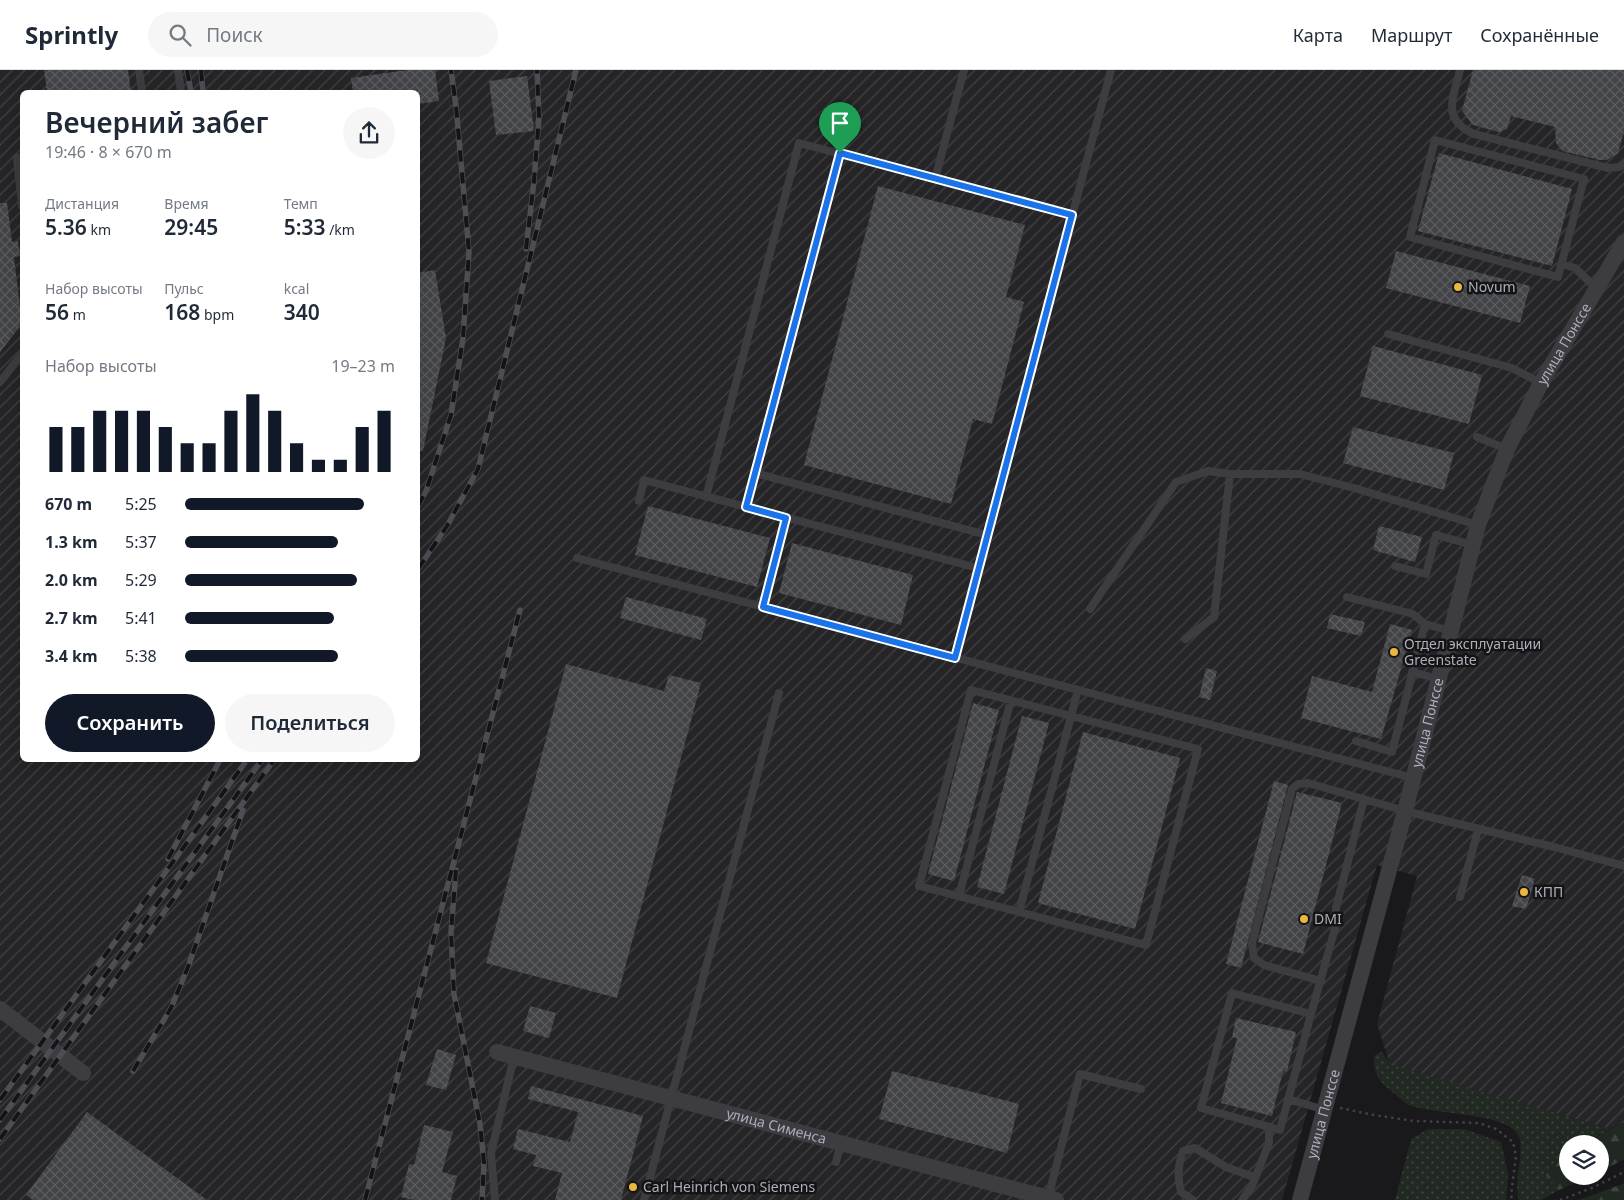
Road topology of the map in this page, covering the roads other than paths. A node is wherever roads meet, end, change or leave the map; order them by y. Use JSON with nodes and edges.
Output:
{"nodes":[{"id":1,"x":139,"y":70,"type":"edge"},
{"id":2,"x":178,"y":70,"type":"edge"},
{"id":3,"x":964,"y":70,"type":"edge"},
{"id":4,"x":1110,"y":70,"type":"edge"},
{"id":5,"x":1460,"y":70,"type":"edge"},
{"id":6,"x":142,"y":90,"type":"edge"},
{"id":7,"x":181,"y":90,"type":"edge"},
{"id":8,"x":840,"y":153,"type":"junction"},
{"id":9,"x":20,"y":157,"type":"edge"},
{"id":10,"x":1624,"y":164,"type":"edge"},
{"id":11,"x":935,"y":179,"type":"junction"},
{"id":12,"x":20,"y":187,"type":"edge"},
{"id":13,"x":1072,"y":215,"type":"junction"},
{"id":14,"x":1624,"y":242,"type":"edge"},
{"id":15,"x":1562,"y":264,"type":"junction"},
{"id":16,"x":1596,"y":288,"type":"junction"},
{"id":17,"x":1388,"y":334,"type":"dead end"},
{"id":18,"x":20,"y":357,"type":"edge"},
{"id":19,"x":0,"y":382,"type":"edge"},
{"id":20,"x":1541,"y":383,"type":"junction"},
{"id":21,"x":1477,"y":437,"type":"dead end"},
{"id":22,"x":1507,"y":449,"type":"junction"},
{"id":23,"x":755,"y":473,"type":"junction"},
{"id":24,"x":1230,"y":474,"type":"junction"},
{"id":25,"x":706,"y":497,"type":"junction"},
{"id":26,"x":639,"y":501,"type":"dead end"},
{"id":27,"x":746,"y":507,"type":"junction"},
{"id":28,"x":786,"y":518,"type":"junction"},
{"id":29,"x":1478,"y":525,"type":"junction"},
{"id":30,"x":987,"y":535,"type":"junction"},
{"id":31,"x":1473,"y":545,"type":"junction"},
{"id":32,"x":577,"y":558,"type":"dead end"},
{"id":33,"x":1395,"y":566,"type":"dead end"},
{"id":34,"x":978,"y":568,"type":"junction"},
{"id":35,"x":1347,"y":597,"type":"dead end"},
{"id":36,"x":763,"y":607,"type":"junction"},
{"id":37,"x":1090,"y":609,"type":"dead end"},
{"id":38,"x":1424,"y":624,"type":"junction"},
{"id":39,"x":1451,"y":631,"type":"junction"},
{"id":40,"x":1185,"y":639,"type":"dead end"},
{"id":41,"x":955,"y":658,"type":"junction"},
{"id":42,"x":1412,"y":672,"type":"junction"},
{"id":43,"x":1439,"y":679,"type":"junction"},
{"id":44,"x":1078,"y":690,"type":"junction"},
{"id":45,"x":779,"y":693,"type":"dead end"},
{"id":46,"x":1011,"y":700,"type":"junction"},
{"id":47,"x":1071,"y":716,"type":"junction"},
{"id":48,"x":1356,"y":742,"type":"dead end"},
{"id":49,"x":1413,"y":778,"type":"junction"},
{"id":50,"x":1364,"y":799,"type":"junction"},
{"id":51,"x":1405,"y":811,"type":"junction"},
{"id":52,"x":1478,"y":830,"type":"junction"},
{"id":53,"x":1624,"y":866,"type":"edge"},
{"id":54,"x":959,"y":896,"type":"junction"},
{"id":55,"x":1460,"y":897,"type":"dead end"},
{"id":56,"x":1019,"y":912,"type":"junction"},
{"id":57,"x":1321,"y":981,"type":"junction"},
{"id":58,"x":0,"y":1009,"type":"edge"},
{"id":59,"x":1311,"y":1014,"type":"junction"},
{"id":60,"x":496,"y":1052,"type":"dead end"},
{"id":61,"x":514,"y":1057,"type":"junction"},
{"id":62,"x":83,"y":1073,"type":"dead end"},
{"id":63,"x":1141,"y":1089,"type":"dead end"},
{"id":64,"x":672,"y":1098,"type":"junction"},
{"id":65,"x":1288,"y":1099,"type":"junction"},
{"id":66,"x":1326,"y":1108,"type":"junction"},
{"id":67,"x":1269,"y":1127,"type":"junction"},
{"id":68,"x":841,"y":1143,"type":"junction"},
{"id":69,"x":836,"y":1162,"type":"dead end"},
{"id":70,"x":1254,"y":1177,"type":"junction"},
{"id":71,"x":1052,"y":1199,"type":"edge"},
{"id":72,"x":495,"y":1200,"type":"edge"},
{"id":73,"x":644,"y":1200,"type":"edge"},
{"id":74,"x":1192,"y":1200,"type":"edge"},
{"id":75,"x":1242,"y":1200,"type":"edge"},
{"id":76,"x":1300,"y":1200,"type":"edge"}],
"edges":[{"from":1,"to":6,"type":"lane"},
{"from":2,"to":7,"type":"lane"},
{"from":3,"to":11,"type":"lane"},
{"from":4,"to":13,"type":"lane"},
{"from":5,"to":10,"type":"lane"},
{"from":8,"to":11,"type":"lane"},
{"from":8,"to":23,"type":"lane"},
{"from":8,"to":25,"type":"lane"},
{"from":9,"to":12,"type":"lane"},
{"from":11,"to":13,"type":"lane"},
{"from":13,"to":30,"type":"lane"},
{"from":14,"to":16,"type":"street","name":"улица Понссе"},
{"from":15,"to":15,"type":"lane"},
{"from":15,"to":16,"type":"lane"},
{"from":16,"to":20,"type":"street","name":"улица Понссе"},
{"from":17,"to":20,"type":"lane"},
{"from":18,"to":19,"type":"lane"},
{"from":20,"to":22,"type":"street","name":"улица Понссе"},
{"from":21,"to":22,"type":"lane"},
{"from":22,"to":29,"type":"street","name":"улица Понссе"},
{"from":23,"to":27,"type":"lane"},
{"from":23,"to":30,"type":"lane"},
{"from":24,"to":29,"type":"lane"},
{"from":24,"to":37,"type":"lane"},
{"from":24,"to":40,"type":"lane"},
{"from":25,"to":26,"type":"lane"},
{"from":25,"to":27,"type":"lane"},
{"from":27,"to":28,"type":"lane"},
{"from":28,"to":34,"type":"lane"},
{"from":28,"to":36,"type":"lane"},
{"from":29,"to":31,"type":"street","name":"улица Понссе"},
{"from":30,"to":34,"type":"lane"},
{"from":31,"to":33,"type":"lane"},
{"from":31,"to":39,"type":"street","name":"улица Понссе"},
{"from":32,"to":36,"type":"lane"},
{"from":34,"to":41,"type":"lane"},
{"from":35,"to":38,"type":"lane"},
{"from":36,"to":41,"type":"lane"},
{"from":38,"to":39,"type":"lane"},
{"from":38,"to":42,"type":"lane"},
{"from":39,"to":43,"type":"street","name":"улица Понссе"},
{"from":41,"to":44,"type":"lane"},
{"from":42,"to":43,"type":"lane"},
{"from":42,"to":48,"type":"lane"},
{"from":43,"to":49,"type":"street","name":"улица Понссе"},
{"from":44,"to":47,"type":"lane"},
{"from":44,"to":49,"type":"lane"},
{"from":45,"to":64,"type":"lane"},
{"from":46,"to":47,"type":"lane"},
{"from":46,"to":54,"type":"lane"},
{"from":46,"to":54,"type":"lane"},
{"from":47,"to":56,"type":"lane"},
{"from":47,"to":56,"type":"lane"},
{"from":49,"to":51,"type":"street","name":"улица Понссе"},
{"from":50,"to":51,"type":"lane"},
{"from":50,"to":57,"type":"lane"},
{"from":50,"to":57,"type":"lane"},
{"from":51,"to":52,"type":"lane"},
{"from":51,"to":66,"type":"street","name":"улица Понссе"},
{"from":52,"to":53,"type":"lane"},
{"from":52,"to":55,"type":"lane"},
{"from":54,"to":56,"type":"lane"},
{"from":57,"to":59,"type":"lane"},
{"from":58,"to":62,"type":"street"},
{"from":59,"to":65,"type":"lane"},
{"from":59,"to":67,"type":"lane"},
{"from":60,"to":61,"type":"street","name":"улица Сименса"},
{"from":61,"to":64,"type":"street","name":"улица Сименса"},
{"from":61,"to":72,"type":"lane"},
{"from":63,"to":71,"type":"lane"},
{"from":64,"to":68,"type":"street","name":"улица Сименса"},
{"from":64,"to":73,"type":"lane"},
{"from":65,"to":66,"type":"lane"},
{"from":65,"to":67,"type":"lane"},
{"from":66,"to":76,"type":"street","name":"улица Понссе"},
{"from":67,"to":70,"type":"lane"},
{"from":68,"to":69,"type":"lane"},
{"from":68,"to":71,"type":"street","name":"улица Сименса"},
{"from":70,"to":74,"type":"lane"},
{"from":70,"to":75,"type":"lane"}]}
